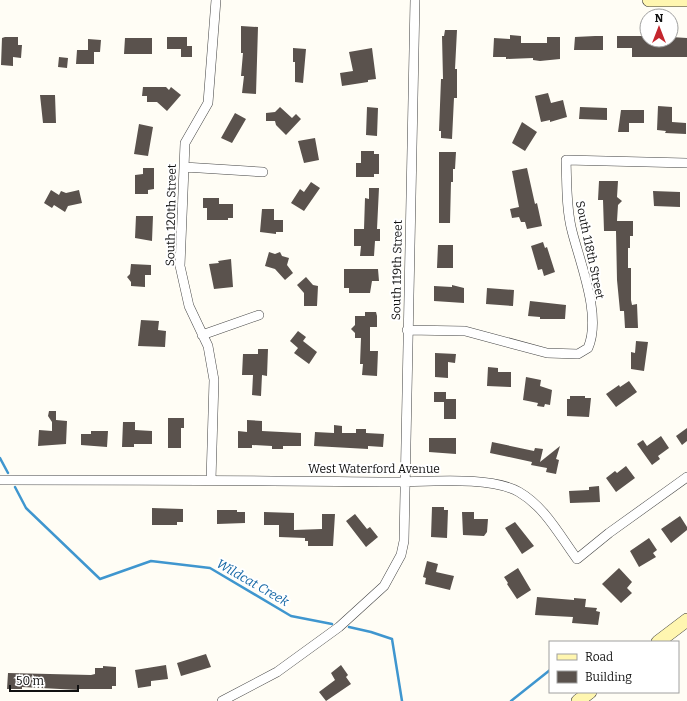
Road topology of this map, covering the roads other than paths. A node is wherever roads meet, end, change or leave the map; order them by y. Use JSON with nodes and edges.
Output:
{"nodes":[{"id":1,"x":216,"y":0,"type":"edge"},
{"id":2,"x":415,"y":0,"type":"edge"},
{"id":3,"x":649,"y":0,"type":"edge"},
{"id":4,"x":687,"y":0,"type":"edge"},
{"id":5,"x":687,"y":162,"type":"edge"},
{"id":6,"x":184,"y":167,"type":"junction"},
{"id":7,"x":263,"y":172,"type":"dead end"},
{"id":8,"x":260,"y":315,"type":"dead end"},
{"id":9,"x":407,"y":330,"type":"junction"},
{"id":10,"x":202,"y":335,"type":"junction"},
{"id":11,"x":687,"y":477,"type":"edge"},
{"id":12,"x":0,"y":480,"type":"edge"},
{"id":13,"x":211,"y":480,"type":"junction"},
{"id":14,"x":404,"y":482,"type":"junction"},
{"id":15,"x":687,"y":620,"type":"edge"},
{"id":16,"x":659,"y":641,"type":"edge"},
{"id":17,"x":589,"y":693,"type":"edge"},
{"id":18,"x":222,"y":701,"type":"edge"},
{"id":19,"x":578,"y":701,"type":"edge"}],
"edges":[{"from":1,"to":6,"type":"street","name":"South 120th Street"},
{"from":2,"to":9,"type":"street","name":"South 119th Street"},
{"from":3,"to":4,"type":"main road"},
{"from":5,"to":9,"type":"street","name":"South 118th Street"},
{"from":6,"to":7,"type":"street"},
{"from":6,"to":10,"type":"street","name":"South 120th Street"},
{"from":8,"to":10,"type":"street"},
{"from":9,"to":14,"type":"street","name":"South 119th Street"},
{"from":10,"to":13,"type":"street","name":"South 120th Street"},
{"from":11,"to":14,"type":"street","name":"West Waterford Avenue"},
{"from":12,"to":13,"type":"street","name":"West Waterford Avenue"},
{"from":13,"to":14,"type":"street","name":"West Waterford Avenue"},
{"from":14,"to":18,"type":"street","name":"South 119th Street"},
{"from":15,"to":16,"type":"main road"},
{"from":17,"to":19,"type":"main road"}]}
